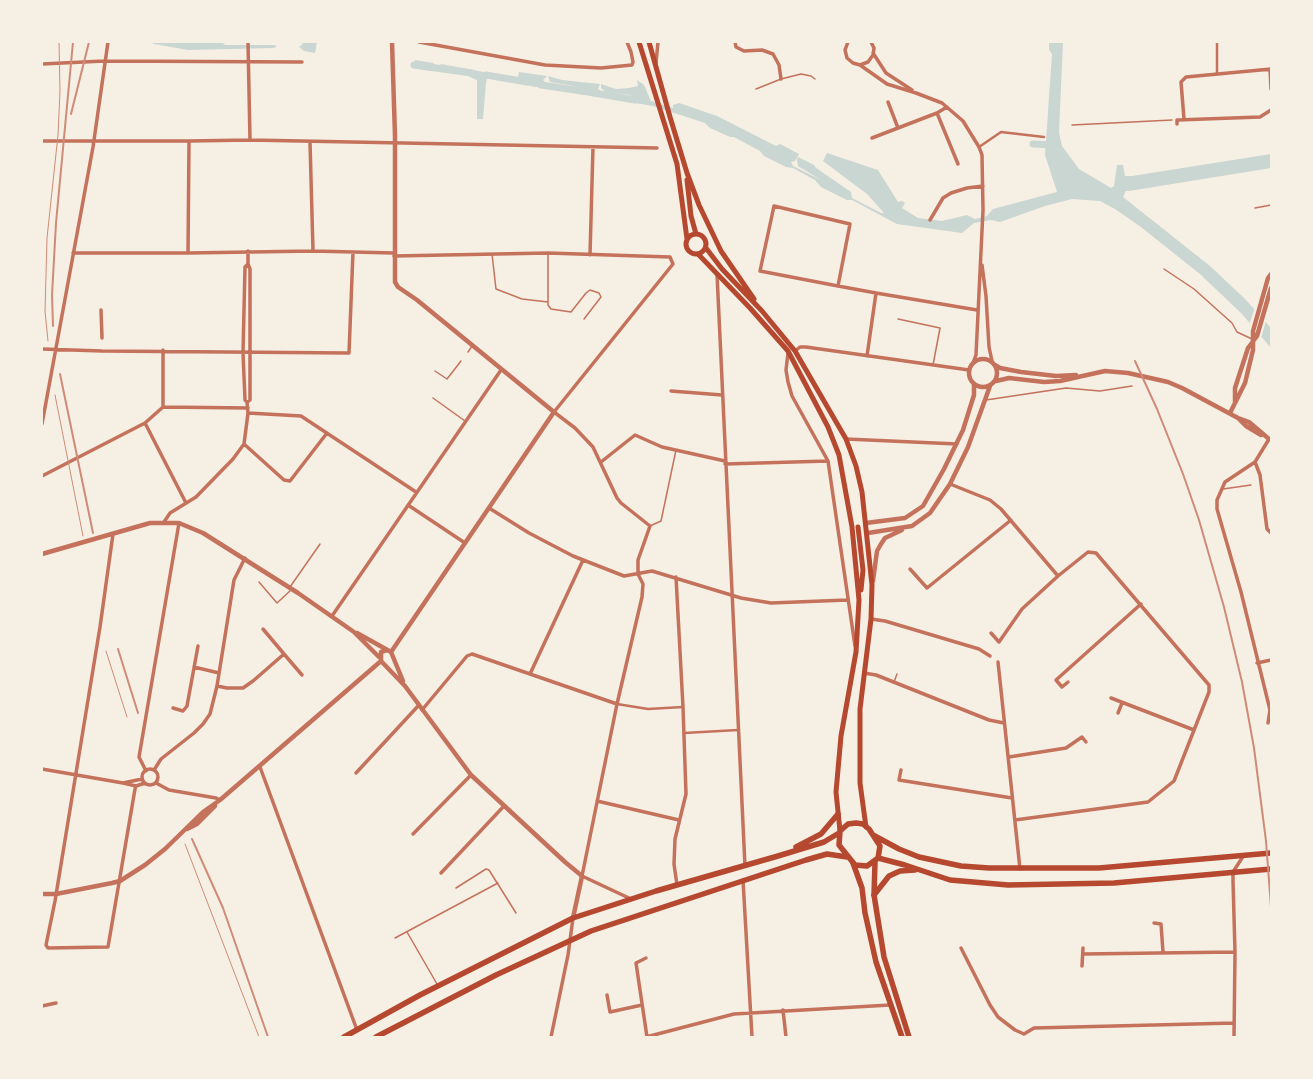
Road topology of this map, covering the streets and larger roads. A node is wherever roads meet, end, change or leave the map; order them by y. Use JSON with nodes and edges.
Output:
{"nodes":[{"id":1,"x":108,"y":42,"type":"edge"},
{"id":2,"x":248,"y":42,"type":"edge"},
{"id":3,"x":392,"y":42,"type":"edge"},
{"id":4,"x":419,"y":42,"type":"edge"},
{"id":5,"x":627,"y":42,"type":"edge"},
{"id":6,"x":639,"y":42,"type":"edge"},
{"id":7,"x":649,"y":42,"type":"edge"},
{"id":8,"x":658,"y":42,"type":"edge"},
{"id":9,"x":735,"y":42,"type":"edge"},
{"id":10,"x":872,"y":42,"type":"edge"},
{"id":11,"x":1217,"y":42,"type":"edge"},
{"id":12,"x":846,"y":43,"type":"edge"},
{"id":13,"x":873,"y":53,"type":"junction"},
{"id":14,"x":104,"y":61,"type":"junction"},
{"id":15,"x":302,"y":62,"type":"dead end"},
{"id":16,"x":249,"y":63,"type":"junction"},
{"id":17,"x":42,"y":64,"type":"edge"},
{"id":18,"x":656,"y":65,"type":"junction"},
{"id":19,"x":860,"y":65,"type":"junction"},
{"id":20,"x":1271,"y":69,"type":"edge"},
{"id":21,"x":1217,"y":73,"type":"junction"},
{"id":22,"x":1271,"y":78,"type":"edge"},
{"id":23,"x":781,"y":79,"type":"road end"},
{"id":24,"x":1271,"y":89,"type":"edge"},
{"id":25,"x":916,"y":92,"type":"junction"},
{"id":26,"x":888,"y":102,"type":"dead end"},
{"id":27,"x":947,"y":107,"type":"junction"},
{"id":28,"x":1271,"y":110,"type":"edge"},
{"id":29,"x":937,"y":113,"type":"junction"},
{"id":30,"x":1184,"y":119,"type":"junction"},
{"id":31,"x":1172,"y":120,"type":"road end"},
{"id":32,"x":898,"y":128,"type":"junction"},
{"id":33,"x":1044,"y":136,"type":"dead end"},
{"id":34,"x":872,"y":138,"type":"dead end"},
{"id":35,"x":250,"y":140,"type":"junction"},
{"id":36,"x":42,"y":141,"type":"edge"},
{"id":37,"x":189,"y":141,"type":"junction"},
{"id":38,"x":94,"y":142,"type":"junction"},
{"id":39,"x":310,"y":142,"type":"junction"},
{"id":40,"x":395,"y":144,"type":"junction"},
{"id":41,"x":593,"y":147,"type":"junction"},
{"id":42,"x":979,"y":147,"type":"junction"},
{"id":43,"x":657,"y":148,"type":"dead end"},
{"id":44,"x":958,"y":164,"type":"dead end"},
{"id":45,"x":687,"y":173,"type":"junction"},
{"id":46,"x":983,"y":186,"type":"junction"},
{"id":47,"x":930,"y":220,"type":"dead end"},
{"id":48,"x":696,"y":234,"type":"junction"},
{"id":49,"x":687,"y":240,"type":"junction"},
{"id":50,"x":706,"y":248,"type":"junction"},
{"id":51,"x":248,"y":251,"type":"junction"},
{"id":52,"x":313,"y":251,"type":"junction"},
{"id":53,"x":353,"y":252,"type":"junction"},
{"id":54,"x":73,"y":253,"type":"junction"},
{"id":55,"x":188,"y":253,"type":"junction"},
{"id":56,"x":698,"y":254,"type":"junction"},
{"id":57,"x":394,"y":255,"type":"junction"},
{"id":58,"x":590,"y":255,"type":"junction"},
{"id":59,"x":981,"y":258,"type":"junction"},
{"id":60,"x":248,"y":264,"type":"junction"},
{"id":61,"x":717,"y":274,"type":"junction"},
{"id":62,"x":1271,"y":274,"type":"edge"},
{"id":63,"x":838,"y":286,"type":"junction"},
{"id":64,"x":1271,"y":288,"type":"edge"},
{"id":65,"x":876,"y":293,"type":"junction"},
{"id":66,"x":101,"y":310,"type":"dead end"},
{"id":67,"x":977,"y":310,"type":"junction"},
{"id":68,"x":762,"y":311,"type":"junction"},
{"id":69,"x":102,"y":338,"type":"dead end"},
{"id":70,"x":1255,"y":338,"type":"junction"},
{"id":71,"x":42,"y":349,"type":"edge"},
{"id":72,"x":55,"y":350,"type":"junction"},
{"id":73,"x":163,"y":350,"type":"junction"},
{"id":74,"x":795,"y":351,"type":"junction"},
{"id":75,"x":788,"y":352,"type":"junction"},
{"id":76,"x":243,"y":353,"type":"junction"},
{"id":77,"x":250,"y":353,"type":"junction"},
{"id":78,"x":867,"y":356,"type":"junction"},
{"id":79,"x":974,"y":363,"type":"junction"},
{"id":80,"x":993,"y":363,"type":"junction"},
{"id":81,"x":501,"y":370,"type":"junction"},
{"id":82,"x":969,"y":370,"type":"junction"},
{"id":83,"x":1081,"y":376,"type":"junction"},
{"id":84,"x":996,"y":381,"type":"junction"},
{"id":85,"x":974,"y":384,"type":"junction"},
{"id":86,"x":990,"y":386,"type":"junction"},
{"id":87,"x":671,"y":391,"type":"dead end"},
{"id":88,"x":722,"y":395,"type":"junction"},
{"id":89,"x":247,"y":402,"type":"junction"},
{"id":90,"x":1235,"y":402,"type":"junction"},
{"id":91,"x":163,"y":407,"type":"junction"},
{"id":92,"x":248,"y":408,"type":"junction"},
{"id":93,"x":554,"y":412,"type":"junction"},
{"id":94,"x":1230,"y":413,"type":"junction"},
{"id":95,"x":248,"y":414,"type":"junction"},
{"id":96,"x":145,"y":423,"type":"junction"},
{"id":97,"x":42,"y":424,"type":"edge"},
{"id":98,"x":327,"y":433,"type":"junction"},
{"id":99,"x":846,"y":439,"type":"junction"},
{"id":100,"x":1270,"y":440,"type":"edge"},
{"id":101,"x":244,"y":444,"type":"junction"},
{"id":102,"x":957,"y":444,"type":"junction"},
{"id":103,"x":828,"y":461,"type":"junction"},
{"id":104,"x":601,"y":462,"type":"junction"},
{"id":105,"x":1255,"y":462,"type":"junction"},
{"id":106,"x":725,"y":463,"type":"junction"},
{"id":107,"x":42,"y":476,"type":"edge"},
{"id":108,"x":950,"y":484,"type":"junction"},
{"id":109,"x":416,"y":492,"type":"junction"},
{"id":110,"x":186,"y":503,"type":"junction"},
{"id":111,"x":408,"y":505,"type":"junction"},
{"id":112,"x":489,"y":508,"type":"junction"},
{"id":113,"x":1011,"y":520,"type":"junction"},
{"id":114,"x":164,"y":522,"type":"junction"},
{"id":115,"x":179,"y":523,"type":"junction"},
{"id":116,"x":866,"y":523,"type":"junction"},
{"id":117,"x":852,"y":527,"type":"junction"},
{"id":118,"x":858,"y":527,"type":"junction"},
{"id":119,"x":905,"y":528,"type":"junction"},
{"id":120,"x":868,"y":533,"type":"junction"},
{"id":121,"x":1271,"y":533,"type":"edge"},
{"id":122,"x":113,"y":534,"type":"junction"},
{"id":123,"x":465,"y":543,"type":"junction"},
{"id":124,"x":42,"y":554,"type":"edge"},
{"id":125,"x":245,"y":558,"type":"junction"},
{"id":126,"x":583,"y":560,"type":"junction"},
{"id":127,"x":910,"y":569,"type":"dead end"},
{"id":128,"x":638,"y":574,"type":"junction"},
{"id":129,"x":1058,"y":576,"type":"junction"},
{"id":130,"x":676,"y":577,"type":"junction"},
{"id":131,"x":872,"y":585,"type":"junction"},
{"id":132,"x":731,"y":594,"type":"junction"},
{"id":133,"x":848,"y":600,"type":"junction"},
{"id":134,"x":859,"y":600,"type":"junction"},
{"id":135,"x":1141,"y":604,"type":"junction"},
{"id":136,"x":332,"y":616,"type":"junction"},
{"id":137,"x":871,"y":619,"type":"junction"},
{"id":138,"x":264,"y":629,"type":"dead end"},
{"id":139,"x":354,"y":632,"type":"junction"},
{"id":140,"x":991,"y":633,"type":"dead end"},
{"id":141,"x":198,"y":646,"type":"dead end"},
{"id":142,"x":389,"y":651,"type":"junction"},
{"id":143,"x":856,"y":652,"type":"junction"},
{"id":144,"x":284,"y":654,"type":"junction"},
{"id":145,"x":990,"y":656,"type":"dead end"},
{"id":146,"x":393,"y":658,"type":"junction"},
{"id":147,"x":381,"y":660,"type":"junction"},
{"id":148,"x":1271,"y":660,"type":"edge"},
{"id":149,"x":998,"y":662,"type":"dead end"},
{"id":150,"x":1257,"y":663,"type":"junction"},
{"id":151,"x":194,"y":667,"type":"junction"},
{"id":152,"x":219,"y":673,"type":"junction"},
{"id":153,"x":864,"y":673,"type":"junction"},
{"id":154,"x":530,"y":674,"type":"junction"},
{"id":155,"x":1062,"y":674,"type":"junction"},
{"id":156,"x":302,"y":675,"type":"dead end"},
{"id":157,"x":217,"y":686,"type":"junction"},
{"id":158,"x":405,"y":686,"type":"junction"},
{"id":159,"x":1111,"y":698,"type":"dead end"},
{"id":160,"x":1122,"y":703,"type":"junction"},
{"id":161,"x":617,"y":704,"type":"junction"},
{"id":162,"x":683,"y":707,"type":"junction"},
{"id":163,"x":173,"y":708,"type":"dead end"},
{"id":164,"x":421,"y":708,"type":"junction"},
{"id":165,"x":1270,"y":710,"type":"edge"},
{"id":166,"x":1118,"y":712,"type":"dead end"},
{"id":167,"x":1004,"y":723,"type":"junction"},
{"id":168,"x":1268,"y":723,"type":"dead end"},
{"id":169,"x":738,"y":730,"type":"junction"},
{"id":170,"x":1194,"y":730,"type":"junction"},
{"id":171,"x":684,"y":733,"type":"junction"},
{"id":172,"x":1086,"y":742,"type":"dead end"},
{"id":173,"x":1009,"y":757,"type":"junction"},
{"id":174,"x":260,"y":767,"type":"junction"},
{"id":175,"x":42,"y":769,"type":"edge"},
{"id":176,"x":146,"y":770,"type":"junction"},
{"id":177,"x":154,"y":770,"type":"junction"},
{"id":178,"x":901,"y":770,"type":"dead end"},
{"id":179,"x":356,"y":773,"type":"dead end"},
{"id":180,"x":74,"y":775,"type":"junction"},
{"id":181,"x":471,"y":775,"type":"junction"},
{"id":182,"x":144,"y":781,"type":"junction"},
{"id":183,"x":123,"y":783,"type":"junction"},
{"id":184,"x":156,"y":783,"type":"junction"},
{"id":185,"x":136,"y":786,"type":"junction"},
{"id":186,"x":1012,"y":798,"type":"junction"},
{"id":187,"x":220,"y":800,"type":"junction"},
{"id":188,"x":597,"y":801,"type":"junction"},
{"id":189,"x":504,"y":806,"type":"junction"},
{"id":190,"x":838,"y":814,"type":"junction"},
{"id":191,"x":679,"y":820,"type":"junction"},
{"id":192,"x":1015,"y":820,"type":"junction"},
{"id":193,"x":866,"y":826,"type":"junction"},
{"id":194,"x":840,"y":832,"type":"junction"},
{"id":195,"x":413,"y":834,"type":"dead end"},
{"id":196,"x":873,"y":835,"type":"junction"},
{"id":197,"x":1271,"y":852,"type":"edge"},
{"id":198,"x":1247,"y":854,"type":"junction"},
{"id":199,"x":778,"y":856,"type":"junction"},
{"id":200,"x":847,"y":857,"type":"junction"},
{"id":201,"x":877,"y":860,"type":"junction"},
{"id":202,"x":853,"y":862,"type":"junction"},
{"id":203,"x":745,"y":866,"type":"junction"},
{"id":204,"x":1020,"y":868,"type":"junction"},
{"id":205,"x":1271,"y":869,"type":"edge"},
{"id":206,"x":919,"y":870,"type":"junction"},
{"id":207,"x":1233,"y":872,"type":"junction"},
{"id":208,"x":441,"y":873,"type":"dead end"},
{"id":209,"x":582,"y":876,"type":"junction"},
{"id":210,"x":743,"y":880,"type":"junction"},
{"id":211,"x":120,"y":881,"type":"junction"},
{"id":212,"x":677,"y":885,"type":"junction"},
{"id":213,"x":42,"y":894,"type":"edge"},
{"id":214,"x":56,"y":894,"type":"junction"},
{"id":215,"x":874,"y":895,"type":"junction"},
{"id":216,"x":631,"y":899,"type":"junction"},
{"id":217,"x":573,"y":918,"type":"junction"},
{"id":218,"x":1154,"y":923,"type":"dead end"},
{"id":219,"x":570,"y":939,"type":"junction"},
{"id":220,"x":961,"y":948,"type":"dead end"},
{"id":221,"x":1083,"y":948,"type":"dead end"},
{"id":222,"x":1163,"y":952,"type":"junction"},
{"id":223,"x":1235,"y":952,"type":"junction"},
{"id":224,"x":1083,"y":954,"type":"junction"},
{"id":225,"x":646,"y":958,"type":"dead end"},
{"id":226,"x":1082,"y":966,"type":"dead end"},
{"id":227,"x":607,"y":995,"type":"dead end"},
{"id":228,"x":56,"y":1003,"type":"dead end"},
{"id":229,"x":642,"y":1005,"type":"junction"},
{"id":230,"x":890,"y":1005,"type":"junction"},
{"id":231,"x":42,"y":1006,"type":"edge"},
{"id":232,"x":783,"y":1010,"type":"junction"},
{"id":233,"x":750,"y":1012,"type":"junction"},
{"id":234,"x":1234,"y":1023,"type":"junction"},
{"id":235,"x":357,"y":1030,"type":"junction"},
{"id":236,"x":1023,"y":1035,"type":"edge"},
{"id":237,"x":344,"y":1037,"type":"edge"},
{"id":238,"x":376,"y":1037,"type":"edge"},
{"id":239,"x":551,"y":1037,"type":"edge"},
{"id":240,"x":646,"y":1037,"type":"edge"},
{"id":241,"x":752,"y":1037,"type":"edge"},
{"id":242,"x":786,"y":1037,"type":"edge"},
{"id":243,"x":902,"y":1037,"type":"edge"},
{"id":244,"x":909,"y":1037,"type":"edge"},
{"id":245,"x":1234,"y":1037,"type":"edge"}],
"edges":[{"from":1,"to":14,"type":"street"},
{"from":2,"to":16,"type":"street"},
{"from":3,"to":40,"type":"street"},
{"from":4,"to":5,"type":"street"},
{"from":6,"to":49,"type":"main road"},
{"from":7,"to":18,"type":"main road"},
{"from":8,"to":18,"type":"street"},
{"from":9,"to":23,"type":"street"},
{"from":10,"to":13,"type":"street"},
{"from":11,"to":21,"type":"street"},
{"from":12,"to":19,"type":"street"},
{"from":13,"to":19,"type":"street"},
{"from":13,"to":25,"type":"street"},
{"from":14,"to":16,"type":"street"},
{"from":14,"to":17,"type":"street"},
{"from":14,"to":38,"type":"street"},
{"from":15,"to":16,"type":"street"},
{"from":16,"to":35,"type":"street"},
{"from":18,"to":45,"type":"main road"},
{"from":19,"to":25,"type":"street"},
{"from":20,"to":21,"type":"street"},
{"from":20,"to":22,"type":"street"},
{"from":21,"to":30,"type":"street"},
{"from":22,"to":24,"type":"street"},
{"from":25,"to":27,"type":"street"},
{"from":26,"to":32,"type":"street"},
{"from":27,"to":29,"type":"street"},
{"from":27,"to":42,"type":"street"},
{"from":28,"to":30,"type":"street"},
{"from":29,"to":32,"type":"street"},
{"from":29,"to":44,"type":"street"},
{"from":30,"to":31,"type":"street"},
{"from":32,"to":34,"type":"street"},
{"from":33,"to":42,"type":"street"},
{"from":35,"to":37,"type":"street"},
{"from":35,"to":39,"type":"street"},
{"from":36,"to":38,"type":"street"},
{"from":37,"to":38,"type":"street"},
{"from":37,"to":55,"type":"street"},
{"from":38,"to":54,"type":"street"},
{"from":39,"to":40,"type":"street"},
{"from":39,"to":52,"type":"street"},
{"from":40,"to":41,"type":"street"},
{"from":40,"to":57,"type":"street"},
{"from":41,"to":43,"type":"street"},
{"from":41,"to":58,"type":"street"},
{"from":42,"to":46,"type":"street"},
{"from":45,"to":48,"type":"main road"},
{"from":45,"to":68,"type":"main road"},
{"from":46,"to":47,"type":"street"},
{"from":46,"to":59,"type":"street"},
{"from":48,"to":49,"type":"main road"},
{"from":48,"to":50,"type":"main road"},
{"from":49,"to":56,"type":"main road"},
{"from":50,"to":56,"type":"main road"},
{"from":50,"to":68,"type":"main road"},
{"from":51,"to":52,"type":"street"},
{"from":51,"to":55,"type":"street"},
{"from":51,"to":60,"type":"street"},
{"from":52,"to":53,"type":"street"},
{"from":53,"to":57,"type":"street"},
{"from":53,"to":77,"type":"street"},
{"from":54,"to":55,"type":"street"},
{"from":54,"to":72,"type":"street"},
{"from":56,"to":61,"type":"main road"},
{"from":57,"to":58,"type":"street"},
{"from":57,"to":81,"type":"street"},
{"from":58,"to":93,"type":"street"},
{"from":59,"to":67,"type":"street"},
{"from":59,"to":80,"type":"street"},
{"from":60,"to":76,"type":"street"},
{"from":60,"to":77,"type":"street"},
{"from":61,"to":75,"type":"main road"},
{"from":61,"to":88,"type":"street"},
{"from":62,"to":70,"type":"street"},
{"from":63,"to":63,"type":"street"},
{"from":63,"to":65,"type":"street"},
{"from":64,"to":70,"type":"street"},
{"from":65,"to":67,"type":"street"},
{"from":65,"to":78,"type":"street"},
{"from":66,"to":69,"type":"street"},
{"from":67,"to":79,"type":"street"},
{"from":68,"to":74,"type":"main road"},
{"from":70,"to":90,"type":"street"},
{"from":70,"to":90,"type":"street"},
{"from":71,"to":72,"type":"street"},
{"from":72,"to":73,"type":"street"},
{"from":72,"to":97,"type":"street"},
{"from":73,"to":76,"type":"street"},
{"from":73,"to":91,"type":"street"},
{"from":74,"to":78,"type":"street"},
{"from":74,"to":99,"type":"main road"},
{"from":75,"to":103,"type":"street"},
{"from":75,"to":117,"type":"main road"},
{"from":76,"to":77,"type":"street"},
{"from":76,"to":89,"type":"street"},
{"from":77,"to":89,"type":"street"},
{"from":78,"to":82,"type":"street"},
{"from":79,"to":80,"type":"street"},
{"from":79,"to":82,"type":"street"},
{"from":80,"to":83,"type":"street"},
{"from":80,"to":84,"type":"street"},
{"from":81,"to":93,"type":"street"},
{"from":81,"to":109,"type":"street"},
{"from":82,"to":85,"type":"street"},
{"from":83,"to":84,"type":"street"},
{"from":83,"to":94,"type":"street"},
{"from":84,"to":86,"type":"street"},
{"from":85,"to":86,"type":"street"},
{"from":85,"to":102,"type":"street"},
{"from":86,"to":108,"type":"street"},
{"from":87,"to":88,"type":"street"},
{"from":88,"to":106,"type":"street"},
{"from":89,"to":92,"type":"street"},
{"from":90,"to":94,"type":"street"},
{"from":91,"to":92,"type":"street"},
{"from":91,"to":96,"type":"street"},
{"from":92,"to":95,"type":"street"},
{"from":93,"to":104,"type":"street"},
{"from":93,"to":112,"type":"street"},
{"from":94,"to":100,"type":"street"},
{"from":95,"to":98,"type":"street"},
{"from":95,"to":101,"type":"street"},
{"from":96,"to":107,"type":"street"},
{"from":96,"to":110,"type":"street"},
{"from":98,"to":101,"type":"street"},
{"from":98,"to":109,"type":"street"},
{"from":99,"to":102,"type":"street"},
{"from":99,"to":116,"type":"main road"},
{"from":100,"to":105,"type":"street"},
{"from":101,"to":110,"type":"street"},
{"from":102,"to":116,"type":"street"},
{"from":103,"to":106,"type":"street"},
{"from":103,"to":133,"type":"street"},
{"from":104,"to":106,"type":"street"},
{"from":104,"to":128,"type":"street"},
{"from":105,"to":121,"type":"street"},
{"from":105,"to":150,"type":"street"},
{"from":106,"to":132,"type":"street"},
{"from":108,"to":113,"type":"street"},
{"from":108,"to":119,"type":"street"},
{"from":109,"to":111,"type":"street"},
{"from":110,"to":114,"type":"street"},
{"from":111,"to":123,"type":"street"},
{"from":111,"to":136,"type":"street"},
{"from":112,"to":123,"type":"street"},
{"from":112,"to":126,"type":"street"},
{"from":113,"to":127,"type":"street"},
{"from":113,"to":129,"type":"street"},
{"from":114,"to":115,"type":"street"},
{"from":114,"to":122,"type":"street"},
{"from":115,"to":125,"type":"street"},
{"from":115,"to":176,"type":"street"},
{"from":116,"to":118,"type":"main road"},
{"from":116,"to":120,"type":"main road"},
{"from":117,"to":118,"type":"main road"},
{"from":117,"to":134,"type":"main road"},
{"from":118,"to":120,"type":"main road"},
{"from":118,"to":134,"type":"main road"},
{"from":119,"to":120,"type":"street"},
{"from":119,"to":131,"type":"street"},
{"from":120,"to":131,"type":"main road"},
{"from":122,"to":124,"type":"street"},
{"from":122,"to":180,"type":"street"},
{"from":123,"to":142,"type":"street"},
{"from":125,"to":136,"type":"street"},
{"from":125,"to":152,"type":"street"},
{"from":126,"to":128,"type":"street"},
{"from":126,"to":154,"type":"street"},
{"from":128,"to":130,"type":"street"},
{"from":128,"to":161,"type":"street"},
{"from":129,"to":135,"type":"street"},
{"from":129,"to":140,"type":"street"},
{"from":130,"to":132,"type":"street"},
{"from":130,"to":162,"type":"street"},
{"from":131,"to":137,"type":"main road"},
{"from":132,"to":133,"type":"street"},
{"from":132,"to":169,"type":"street"},
{"from":133,"to":143,"type":"street"},
{"from":134,"to":143,"type":"main road"},
{"from":135,"to":155,"type":"street"},
{"from":135,"to":170,"type":"street"},
{"from":136,"to":139,"type":"street"},
{"from":137,"to":145,"type":"street"},
{"from":137,"to":153,"type":"main road"},
{"from":138,"to":144,"type":"street"},
{"from":139,"to":142,"type":"street"},
{"from":139,"to":147,"type":"street"},
{"from":141,"to":151,"type":"street"},
{"from":142,"to":146,"type":"street"},
{"from":142,"to":147,"type":"street"},
{"from":143,"to":190,"type":"main road"},
{"from":144,"to":156,"type":"street"},
{"from":144,"to":157,"type":"street"},
{"from":146,"to":147,"type":"street"},
{"from":146,"to":158,"type":"street"},
{"from":147,"to":158,"type":"street"},
{"from":147,"to":174,"type":"street"},
{"from":148,"to":150,"type":"street"},
{"from":149,"to":167,"type":"street"},
{"from":150,"to":165,"type":"street"},
{"from":151,"to":152,"type":"street"},
{"from":151,"to":163,"type":"street"},
{"from":152,"to":157,"type":"street"},
{"from":153,"to":167,"type":"street"},
{"from":153,"to":193,"type":"main road"},
{"from":154,"to":161,"type":"street"},
{"from":154,"to":164,"type":"street"},
{"from":155,"to":155,"type":"street"},
{"from":157,"to":177,"type":"street"},
{"from":158,"to":164,"type":"street"},
{"from":159,"to":160,"type":"street"},
{"from":160,"to":166,"type":"street"},
{"from":160,"to":170,"type":"street"},
{"from":161,"to":162,"type":"street"},
{"from":161,"to":188,"type":"street"},
{"from":162,"to":171,"type":"street"},
{"from":164,"to":179,"type":"street"},
{"from":164,"to":181,"type":"street"},
{"from":165,"to":168,"type":"street"},
{"from":167,"to":173,"type":"street"},
{"from":169,"to":171,"type":"street"},
{"from":169,"to":203,"type":"street"},
{"from":170,"to":192,"type":"street"},
{"from":171,"to":191,"type":"street"},
{"from":172,"to":173,"type":"street"},
{"from":173,"to":186,"type":"street"},
{"from":174,"to":187,"type":"street"},
{"from":174,"to":235,"type":"street"},
{"from":175,"to":180,"type":"street"},
{"from":176,"to":177,"type":"street"},
{"from":176,"to":182,"type":"street"},
{"from":177,"to":184,"type":"street"},
{"from":178,"to":186,"type":"street"},
{"from":180,"to":183,"type":"street"},
{"from":180,"to":214,"type":"street"},
{"from":181,"to":189,"type":"street"},
{"from":181,"to":195,"type":"street"},
{"from":182,"to":183,"type":"street"},
{"from":182,"to":184,"type":"street"},
{"from":182,"to":185,"type":"street"},
{"from":183,"to":185,"type":"street"},
{"from":184,"to":187,"type":"street"},
{"from":185,"to":211,"type":"street"},
{"from":186,"to":192,"type":"street"},
{"from":187,"to":211,"type":"street"},
{"from":188,"to":191,"type":"street"},
{"from":188,"to":209,"type":"street"},
{"from":189,"to":208,"type":"street"},
{"from":189,"to":209,"type":"street"},
{"from":190,"to":194,"type":"main road"},
{"from":190,"to":199,"type":"main road"},
{"from":191,"to":212,"type":"street"},
{"from":192,"to":204,"type":"street"},
{"from":193,"to":194,"type":"main road"},
{"from":193,"to":196,"type":"main road"},
{"from":194,"to":199,"type":"main road"},
{"from":194,"to":200,"type":"main road"},
{"from":196,"to":201,"type":"main road"},
{"from":196,"to":204,"type":"main road"},
{"from":197,"to":198,"type":"main road"},
{"from":198,"to":204,"type":"main road"},
{"from":198,"to":207,"type":"street"},
{"from":199,"to":203,"type":"main road"},
{"from":200,"to":202,"type":"main road"},
{"from":200,"to":210,"type":"main road"},
{"from":201,"to":202,"type":"main road"},
{"from":201,"to":206,"type":"main road"},
{"from":201,"to":215,"type":"main road"},
{"from":202,"to":230,"type":"main road"},
{"from":203,"to":212,"type":"main road"},
{"from":205,"to":207,"type":"main road"},
{"from":206,"to":207,"type":"main road"},
{"from":206,"to":215,"type":"main road"},
{"from":207,"to":223,"type":"street"},
{"from":209,"to":216,"type":"street"},
{"from":209,"to":217,"type":"street"},
{"from":210,"to":219,"type":"main road"},
{"from":210,"to":233,"type":"street"},
{"from":211,"to":214,"type":"street"},
{"from":211,"to":214,"type":"street"},
{"from":212,"to":216,"type":"main road"},
{"from":213,"to":214,"type":"street"},
{"from":215,"to":244,"type":"main road"},
{"from":216,"to":217,"type":"main road"},
{"from":217,"to":219,"type":"street"},
{"from":217,"to":235,"type":"main road"},
{"from":218,"to":222,"type":"street"},
{"from":219,"to":238,"type":"main road"},
{"from":219,"to":239,"type":"street"},
{"from":220,"to":236,"type":"street"},
{"from":221,"to":224,"type":"street"},
{"from":222,"to":223,"type":"street"},
{"from":222,"to":224,"type":"street"},
{"from":223,"to":234,"type":"street"},
{"from":224,"to":226,"type":"street"},
{"from":225,"to":229,"type":"street"},
{"from":227,"to":229,"type":"street"},
{"from":228,"to":231,"type":"street"},
{"from":229,"to":240,"type":"street"},
{"from":230,"to":232,"type":"street"},
{"from":230,"to":243,"type":"main road"},
{"from":232,"to":233,"type":"street"},
{"from":232,"to":242,"type":"street"},
{"from":233,"to":240,"type":"street"},
{"from":233,"to":241,"type":"street"},
{"from":234,"to":236,"type":"street"},
{"from":234,"to":245,"type":"street"},
{"from":235,"to":237,"type":"main road"}]}
